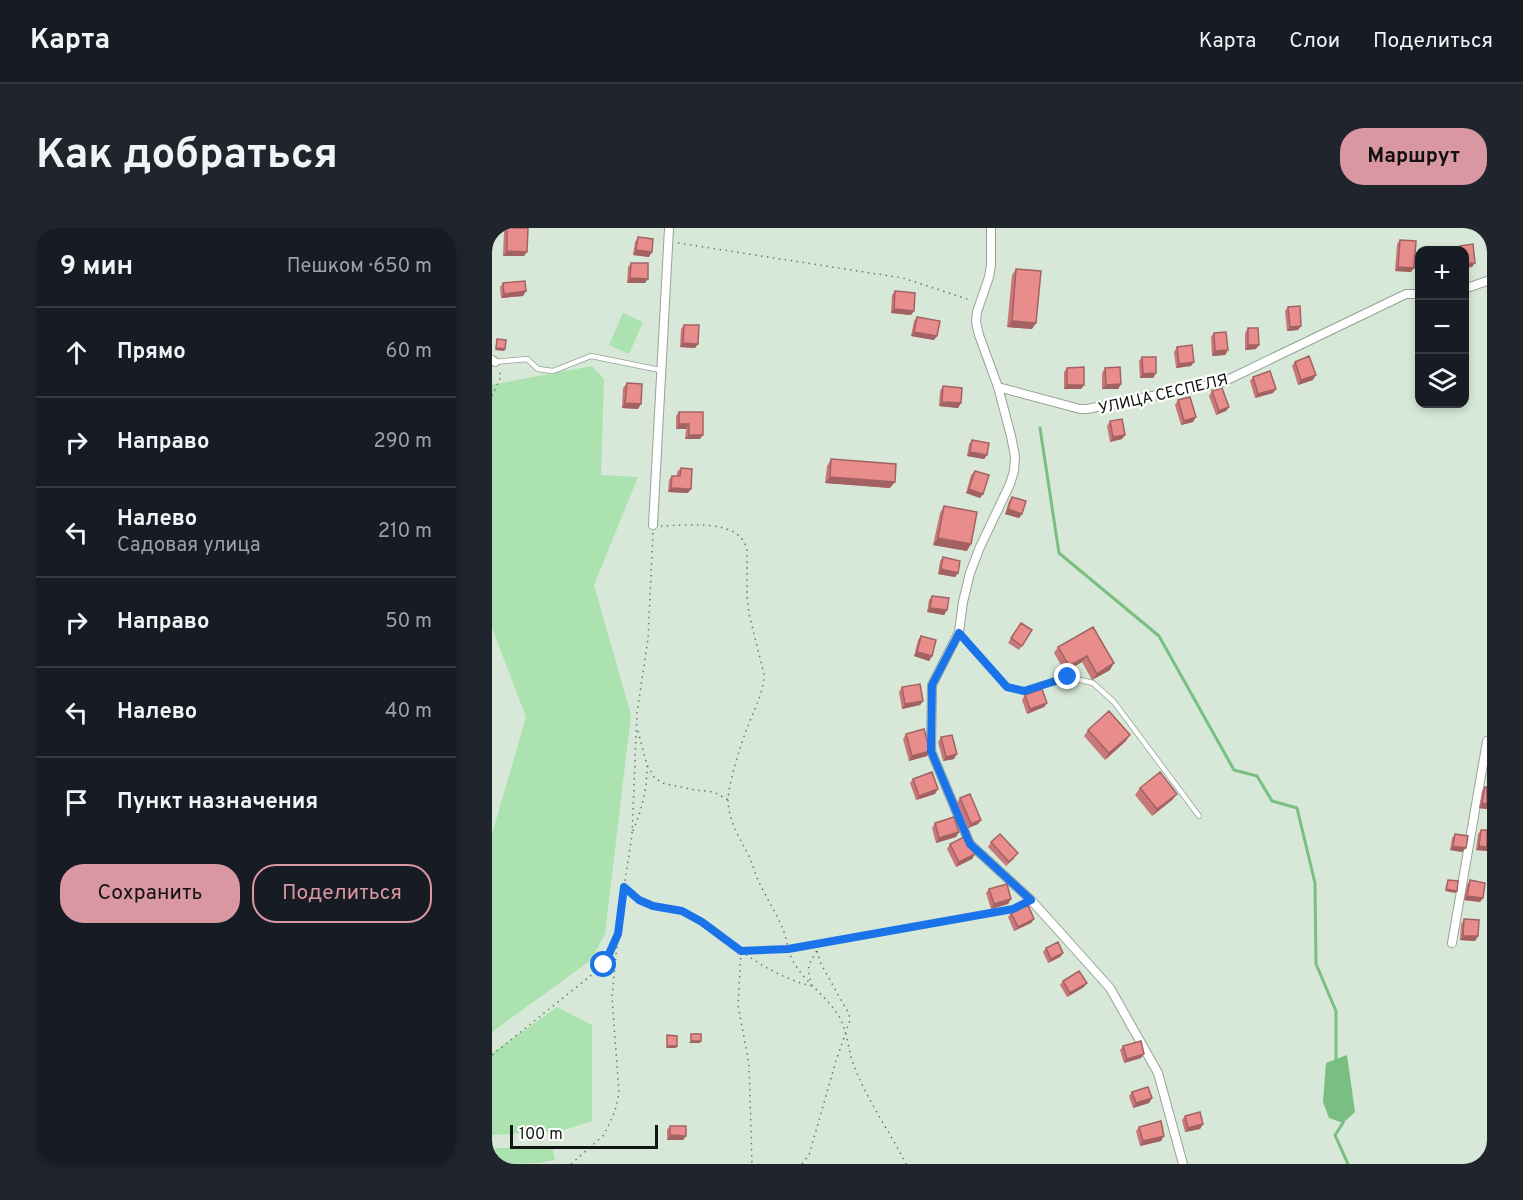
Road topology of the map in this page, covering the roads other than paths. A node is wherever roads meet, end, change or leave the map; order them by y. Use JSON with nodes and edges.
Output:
{"nodes":[{"id":1,"x":669,"y":228,"type":"edge"},
{"id":2,"x":991,"y":228,"type":"edge"},
{"id":3,"x":1487,"y":281,"type":"edge"},
{"id":4,"x":1469,"y":287,"type":"edge"},
{"id":5,"x":1415,"y":294,"type":"edge"},
{"id":6,"x":494,"y":361,"type":"edge"},
{"id":7,"x":660,"y":370,"type":"junction"},
{"id":8,"x":998,"y":387,"type":"junction"},
{"id":9,"x":653,"y":525,"type":"road end"},
{"id":10,"x":959,"y":633,"type":"junction"},
{"id":11,"x":1487,"y":741,"type":"edge"},
{"id":12,"x":1199,"y":816,"type":"dead end"},
{"id":13,"x":1452,"y":944,"type":"dead end"},
{"id":14,"x":1183,"y":1164,"type":"edge"}],
"edges":[{"from":1,"to":7,"type":"street"},
{"from":2,"to":8,"type":"street"},
{"from":3,"to":4,"type":"street"},
{"from":5,"to":8,"type":"street","name":"УЛИЦА СЕСПЕЛЯ"},
{"from":6,"to":7,"type":"lane"},
{"from":7,"to":9,"type":"street"},
{"from":8,"to":10,"type":"street"},
{"from":10,"to":12,"type":"lane"},
{"from":10,"to":14,"type":"street"},
{"from":11,"to":13,"type":"street"}]}
